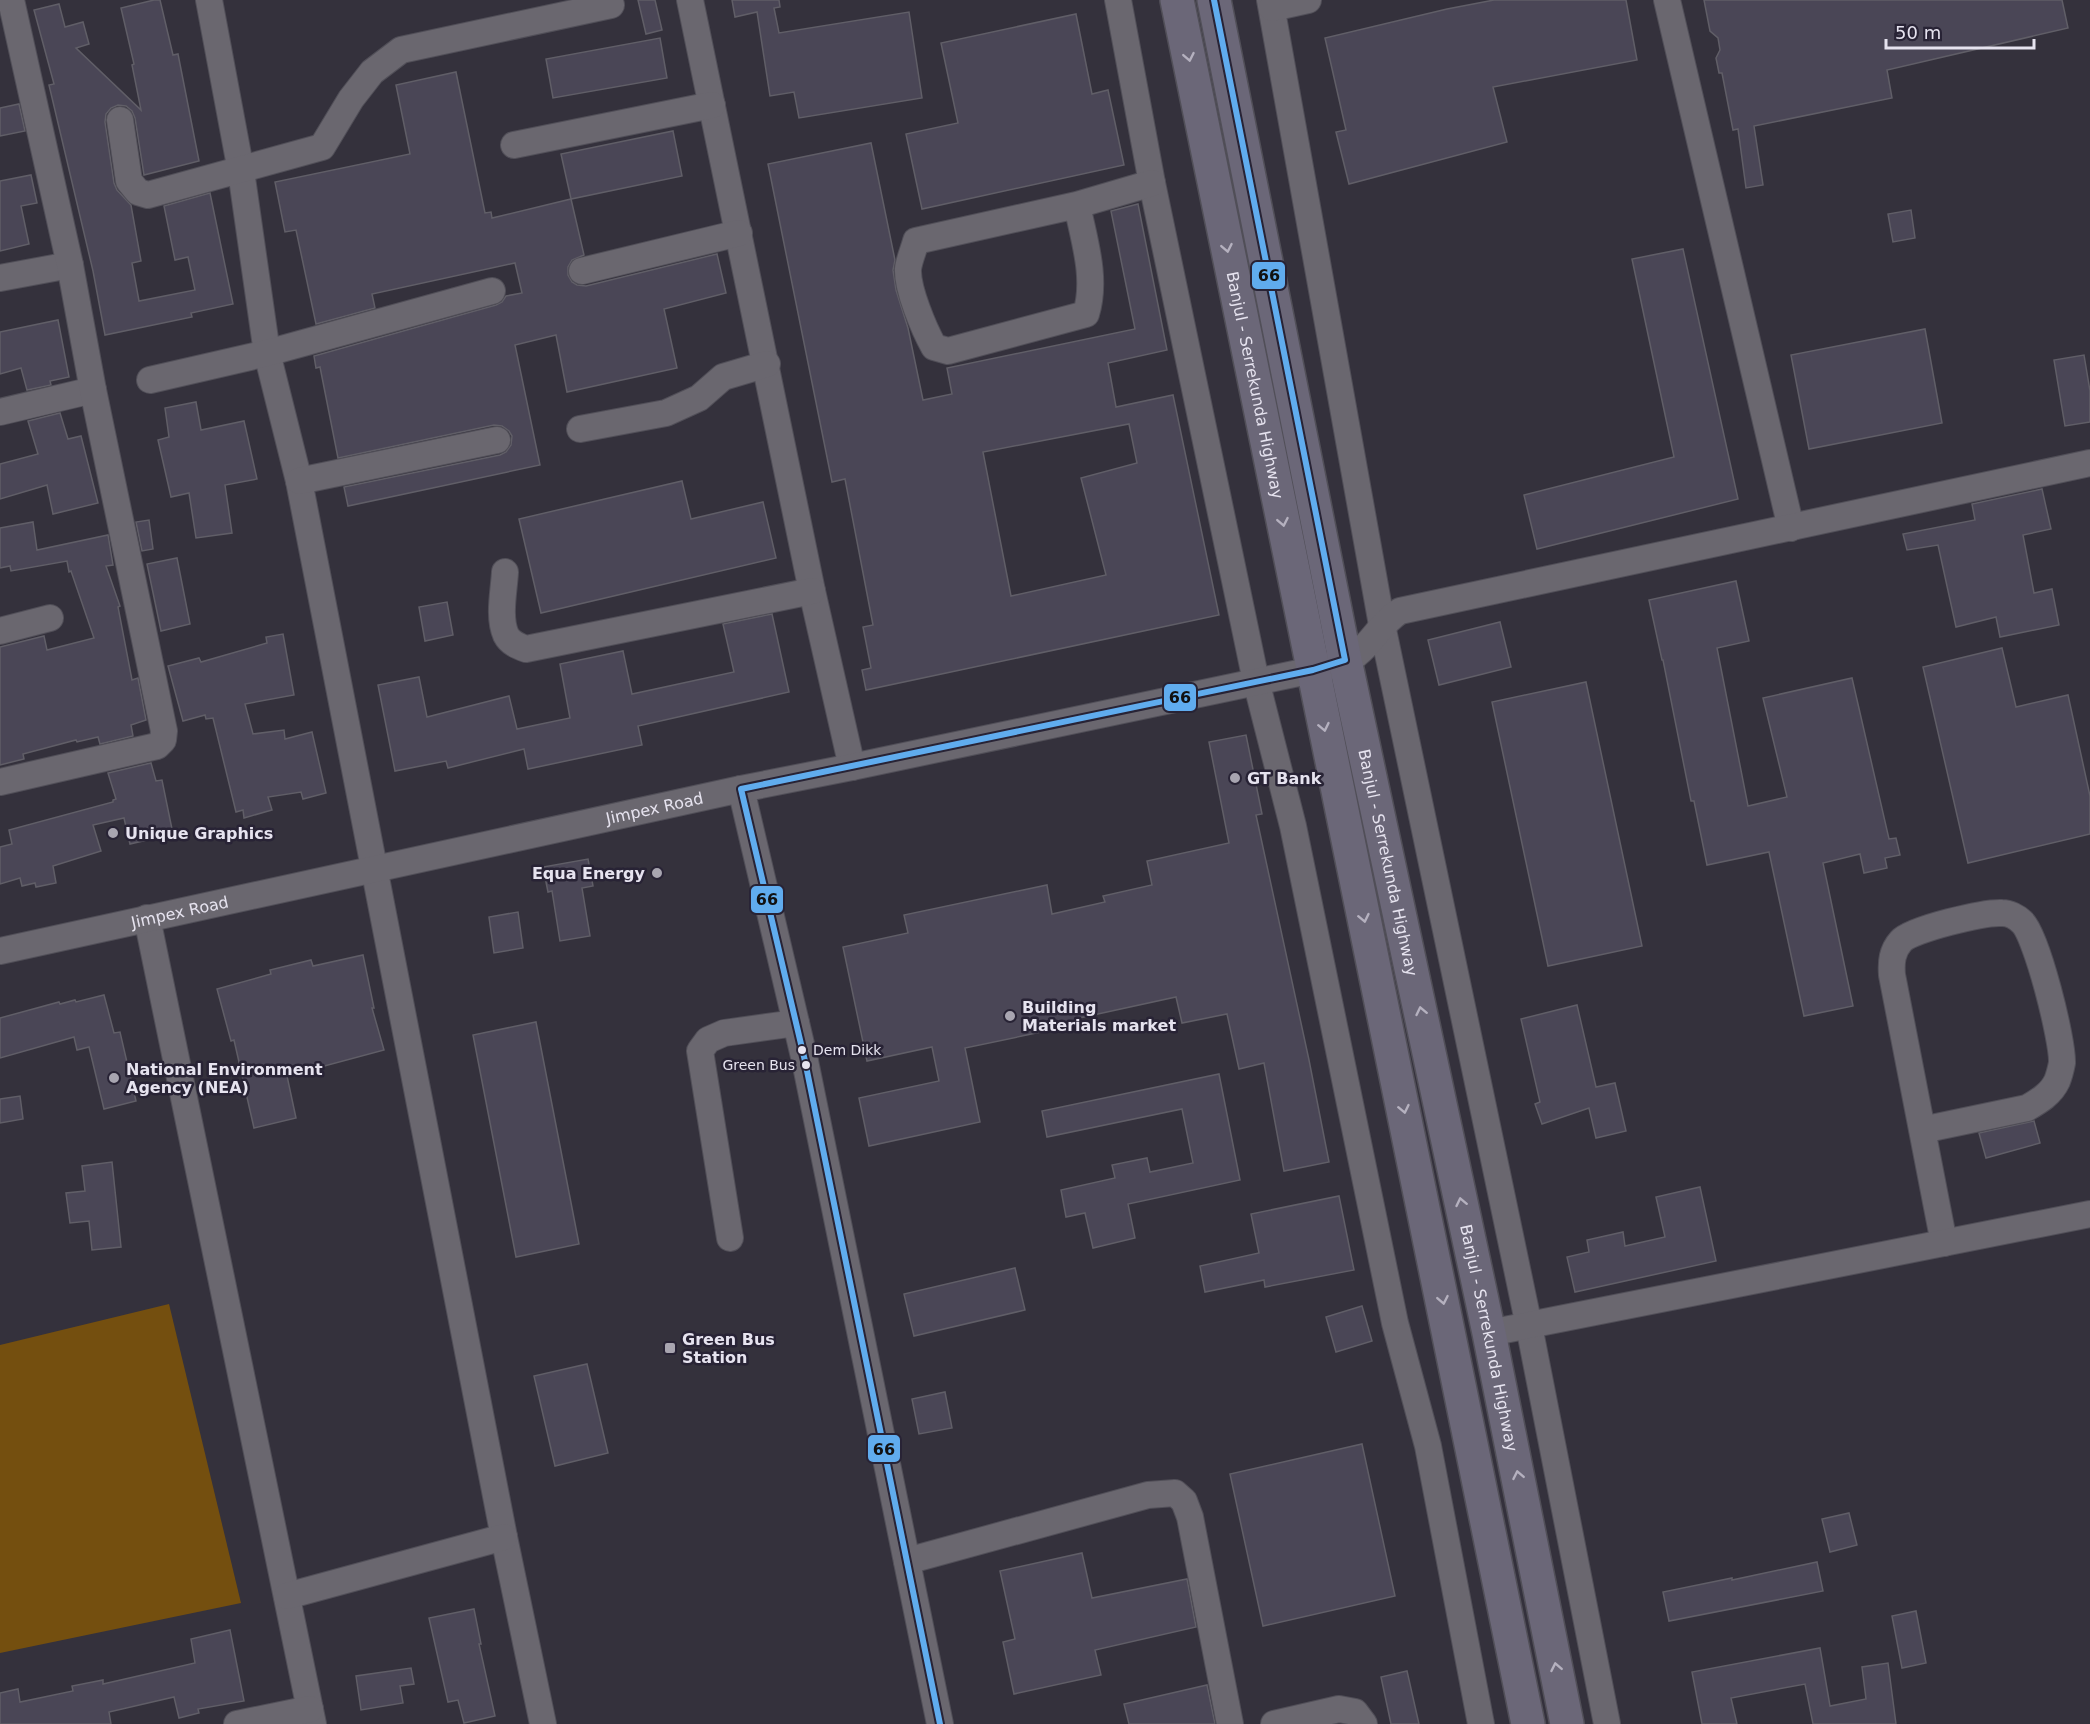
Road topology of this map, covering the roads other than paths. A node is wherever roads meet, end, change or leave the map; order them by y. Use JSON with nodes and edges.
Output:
{"nodes":[{"id":1,"x":11,"y":0,"type":"edge"},
{"id":2,"x":209,"y":0,"type":"edge"},
{"id":3,"x":690,"y":0,"type":"edge"},
{"id":4,"x":1118,"y":0,"type":"edge"},
{"id":5,"x":1177,"y":0,"type":"edge"},
{"id":6,"x":1214,"y":0,"type":"edge"},
{"id":7,"x":1308,"y":0,"type":"edge"},
{"id":8,"x":1667,"y":0,"type":"edge"},
{"id":9,"x":1271,"y":4,"type":"edge"},
{"id":10,"x":611,"y":5,"type":"dead end"},
{"id":11,"x":10,"y":37,"type":"edge"},
{"id":12,"x":712,"y":105,"type":"junction"},
{"id":13,"x":120,"y":120,"type":"dead end"},
{"id":14,"x":514,"y":145,"type":"dead end"},
{"id":15,"x":241,"y":171,"type":"junction"},
{"id":16,"x":1152,"y":183,"type":"junction"},
{"id":17,"x":1077,"y":205,"type":"junction"},
{"id":18,"x":740,"y":233,"type":"junction"},
{"id":19,"x":70,"y":265,"type":"junction"},
{"id":20,"x":582,"y":271,"type":"dead end"},
{"id":21,"x":0,"y":278,"type":"edge"},
{"id":22,"x":492,"y":291,"type":"dead end"},
{"id":23,"x":267,"y":353,"type":"junction"},
{"id":24,"x":767,"y":364,"type":"junction"},
{"id":25,"x":150,"y":380,"type":"dead end"},
{"id":26,"x":93,"y":390,"type":"junction"},
{"id":27,"x":0,"y":412,"type":"edge"},
{"id":28,"x":580,"y":429,"type":"dead end"},
{"id":29,"x":497,"y":440,"type":"dead end"},
{"id":30,"x":2090,"y":463,"type":"edge"},
{"id":31,"x":299,"y":481,"type":"junction"},
{"id":32,"x":1791,"y":528,"type":"junction"},
{"id":33,"x":505,"y":572,"type":"dead end"},
{"id":34,"x":812,"y":591,"type":"junction"},
{"id":35,"x":50,"y":618,"type":"dead end"},
{"id":36,"x":1382,"y":625,"type":"junction"},
{"id":37,"x":0,"y":631,"type":"edge"},
{"id":38,"x":1345,"y":660,"type":"junction"},
{"id":39,"x":1312,"y":669,"type":"junction"},
{"id":40,"x":1256,"y":681,"type":"junction"},
{"id":41,"x":852,"y":767,"type":"junction"},
{"id":42,"x":0,"y":782,"type":"edge"},
{"id":43,"x":741,"y":789,"type":"junction"},
{"id":44,"x":375,"y":869,"type":"junction"},
{"id":45,"x":147,"y":918,"type":"junction"},
{"id":46,"x":0,"y":951,"type":"edge"},
{"id":47,"x":796,"y":1023,"type":"junction"},
{"id":48,"x":1922,"y":1130,"type":"junction"},
{"id":49,"x":2090,"y":1214,"type":"edge"},
{"id":50,"x":730,"y":1238,"type":"dead end"},
{"id":51,"x":1944,"y":1243,"type":"junction"},
{"id":52,"x":1530,"y":1326,"type":"junction"},
{"id":53,"x":1489,"y":1333,"type":"junction"},
{"id":54,"x":504,"y":1537,"type":"junction"},
{"id":55,"x":906,"y":1561,"type":"junction"},
{"id":56,"x":286,"y":1596,"type":"junction"},
{"id":57,"x":312,"y":1716,"type":"edge"},
{"id":58,"x":237,"y":1724,"type":"edge"},
{"id":59,"x":543,"y":1724,"type":"edge"},
{"id":60,"x":940,"y":1724,"type":"edge"},
{"id":61,"x":1230,"y":1724,"type":"edge"},
{"id":62,"x":1274,"y":1724,"type":"edge"},
{"id":63,"x":1364,"y":1724,"type":"edge"},
{"id":64,"x":1481,"y":1724,"type":"edge"},
{"id":65,"x":1528,"y":1724,"type":"edge"},
{"id":66,"x":1567,"y":1724,"type":"edge"},
{"id":67,"x":1607,"y":1724,"type":"edge"}],
"edges":[{"from":1,"to":11,"type":"street"},
{"from":2,"to":15,"type":"street"},
{"from":3,"to":12,"type":"street"},
{"from":4,"to":16,"type":"street"},
{"from":5,"to":39,"type":"highway","name":"Banjul - Serrekunda Highway","one_way":true},
{"from":6,"to":38,"type":"highway","name":"Banjul - Serrekunda Highway"},
{"from":7,"to":9,"type":"street"},
{"from":8,"to":32,"type":"street"},
{"from":9,"to":36,"type":"street"},
{"from":10,"to":15,"type":"street"},
{"from":11,"to":19,"type":"street"},
{"from":12,"to":14,"type":"street"},
{"from":12,"to":18,"type":"street"},
{"from":13,"to":15,"type":"street"},
{"from":15,"to":23,"type":"street"},
{"from":16,"to":17,"type":"street"},
{"from":16,"to":40,"type":"street"},
{"from":17,"to":17,"type":"street"},
{"from":18,"to":20,"type":"street"},
{"from":18,"to":24,"type":"street"},
{"from":19,"to":21,"type":"street"},
{"from":19,"to":26,"type":"street"},
{"from":22,"to":23,"type":"street"},
{"from":23,"to":25,"type":"street"},
{"from":23,"to":31,"type":"street"},
{"from":24,"to":28,"type":"street"},
{"from":24,"to":34,"type":"street"},
{"from":26,"to":27,"type":"street"},
{"from":26,"to":42,"type":"street"},
{"from":29,"to":31,"type":"street"},
{"from":30,"to":32,"type":"street"},
{"from":31,"to":44,"type":"street"},
{"from":32,"to":36,"type":"street"},
{"from":33,"to":34,"type":"street"},
{"from":34,"to":41,"type":"street"},
{"from":35,"to":37,"type":"street"},
{"from":36,"to":38,"type":"street"},
{"from":36,"to":52,"type":"street"},
{"from":38,"to":39,"type":"street","name":"Jimpex Road"},
{"from":53,"to":38,"type":"highway","name":"Banjul - Serrekunda Highway","one_way":true},
{"from":39,"to":40,"type":"street","name":"Jimpex Road"},
{"from":39,"to":65,"type":"highway","name":"Banjul - Serrekunda Highway","one_way":true},
{"from":40,"to":41,"type":"street","name":"Jimpex Road"},
{"from":40,"to":64,"type":"street"},
{"from":41,"to":43,"type":"street","name":"Jimpex Road"},
{"from":43,"to":44,"type":"street","name":"Jimpex Road"},
{"from":43,"to":47,"type":"street"},
{"from":44,"to":45,"type":"street","name":"Jimpex Road"},
{"from":44,"to":54,"type":"street"},
{"from":45,"to":46,"type":"street","name":"Jimpex Road"},
{"from":45,"to":56,"type":"street"},
{"from":47,"to":50,"type":"street"},
{"from":47,"to":55,"type":"street"},
{"from":48,"to":48,"type":"street"},
{"from":48,"to":51,"type":"street"},
{"from":49,"to":51,"type":"street"},
{"from":51,"to":52,"type":"street"},
{"from":52,"to":53,"type":"street"},
{"from":52,"to":67,"type":"street"},
{"from":66,"to":53,"type":"highway","name":"Banjul - Serrekunda Highway","one_way":true},
{"from":54,"to":56,"type":"street"},
{"from":54,"to":59,"type":"street"},
{"from":55,"to":60,"type":"street"},
{"from":55,"to":61,"type":"street"},
{"from":56,"to":57,"type":"street"},
{"from":57,"to":58,"type":"street"},
{"from":62,"to":63,"type":"street"}]}
